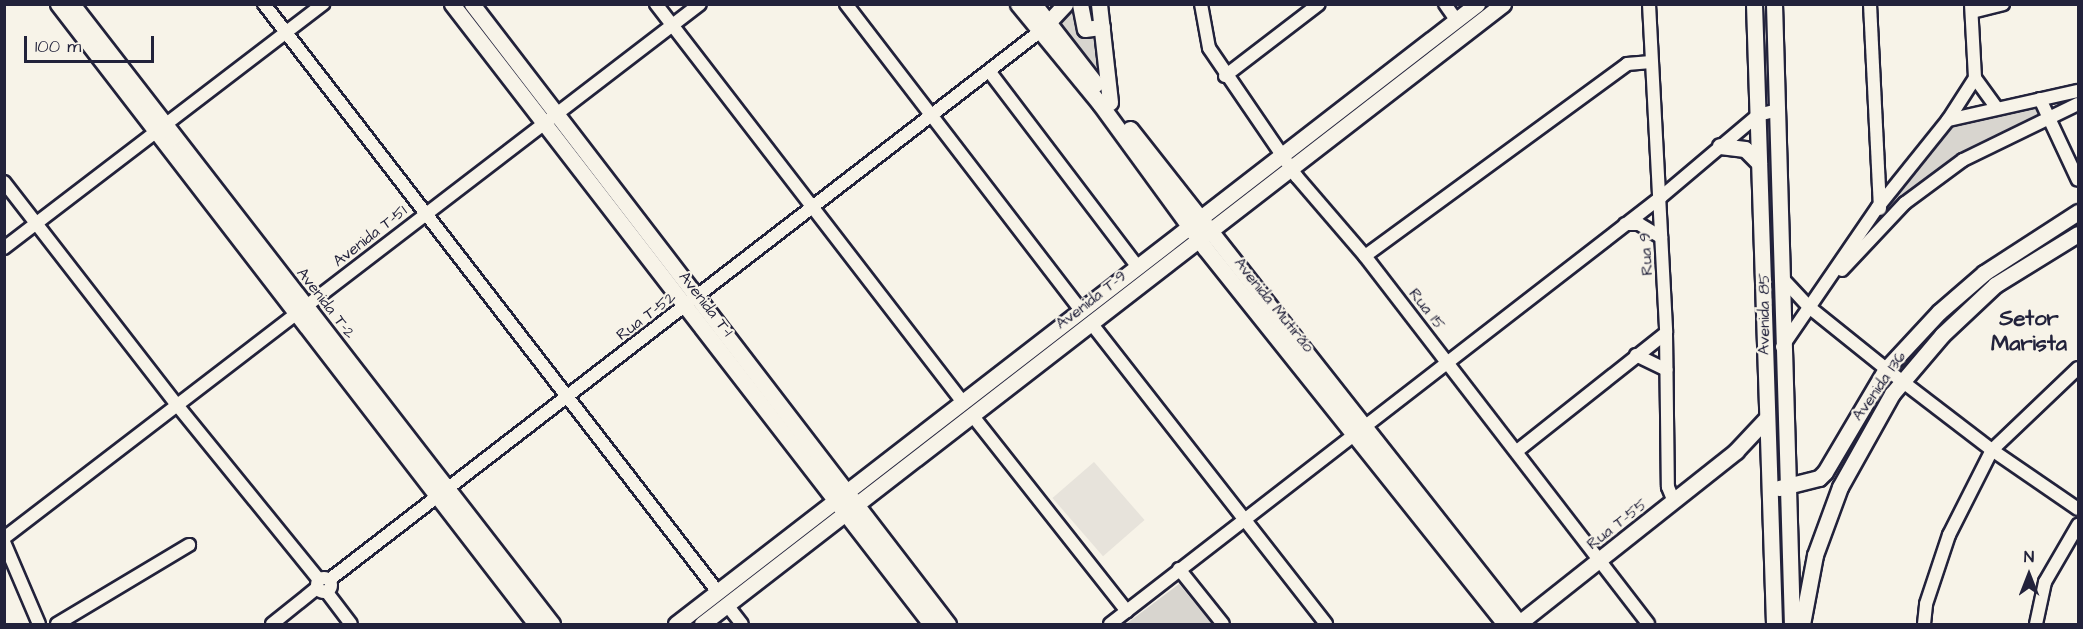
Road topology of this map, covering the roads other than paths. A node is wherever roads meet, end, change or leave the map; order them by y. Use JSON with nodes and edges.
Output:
{"nodes":[{"id":1,"x":58,"y":4,"type":"edge"},
{"id":2,"x":72,"y":4,"type":"edge"},
{"id":3,"x":264,"y":4,"type":"edge"},
{"id":4,"x":323,"y":4,"type":"edge"},
{"id":5,"x":452,"y":4,"type":"edge"},
{"id":6,"x":472,"y":4,"type":"edge"},
{"id":7,"x":656,"y":4,"type":"edge"},
{"id":8,"x":700,"y":4,"type":"edge"},
{"id":9,"x":846,"y":4,"type":"edge"},
{"id":10,"x":1018,"y":4,"type":"edge"},
{"id":11,"x":1034,"y":4,"type":"edge"},
{"id":12,"x":1065,"y":4,"type":"edge"},
{"id":13,"x":1080,"y":4,"type":"edge"},
{"id":14,"x":1099,"y":4,"type":"edge"},
{"id":15,"x":1201,"y":4,"type":"edge"},
{"id":16,"x":1319,"y":4,"type":"edge"},
{"id":17,"x":1445,"y":4,"type":"edge"},
{"id":18,"x":1477,"y":4,"type":"edge"},
{"id":19,"x":1503,"y":4,"type":"edge"},
{"id":20,"x":1649,"y":4,"type":"edge"},
{"id":21,"x":1754,"y":4,"type":"edge"},
{"id":22,"x":1774,"y":4,"type":"edge"},
{"id":23,"x":1870,"y":4,"type":"edge"},
{"id":24,"x":2003,"y":4,"type":"edge"},
{"id":25,"x":1971,"y":8,"type":"edge"},
{"id":26,"x":1456,"y":20,"type":"junction"},
{"id":27,"x":672,"y":26,"type":"junction"},
{"id":28,"x":1102,"y":27,"type":"junction"},
{"id":29,"x":1043,"y":28,"type":"junction"},
{"id":30,"x":286,"y":33,"type":"junction"},
{"id":31,"x":1651,"y":62,"type":"junction"},
{"id":32,"x":989,"y":71,"type":"junction"},
{"id":33,"x":1225,"y":76,"type":"junction"},
{"id":34,"x":1975,"y":78,"type":"junction"},
{"id":35,"x":2079,"y":91,"type":"edge"},
{"id":36,"x":2040,"y":99,"type":"junction"},
{"id":37,"x":1110,"y":102,"type":"junction"},
{"id":38,"x":2079,"y":104,"type":"edge"},
{"id":39,"x":1997,"y":108,"type":"junction"},
{"id":40,"x":1778,"y":110,"type":"junction"},
{"id":41,"x":932,"y":115,"type":"junction"},
{"id":42,"x":1758,"y":115,"type":"junction"},
{"id":43,"x":2050,"y":117,"type":"junction"},
{"id":44,"x":550,"y":119,"type":"junction"},
{"id":45,"x":1947,"y":120,"type":"junction"},
{"id":46,"x":162,"y":129,"type":"junction"},
{"id":47,"x":1720,"y":146,"type":"junction"},
{"id":48,"x":1286,"y":161,"type":"junction"},
{"id":49,"x":1759,"y":163,"type":"junction"},
{"id":50,"x":2079,"y":180,"type":"edge"},
{"id":51,"x":4,"y":182,"type":"edge"},
{"id":52,"x":1660,"y":197,"type":"junction"},
{"id":53,"x":1878,"y":207,"type":"junction"},
{"id":54,"x":812,"y":208,"type":"junction"},
{"id":55,"x":2079,"y":212,"type":"edge"},
{"id":56,"x":426,"y":214,"type":"junction"},
{"id":57,"x":1889,"y":218,"type":"junction"},
{"id":58,"x":37,"y":223,"type":"junction"},
{"id":59,"x":1625,"y":224,"type":"junction"},
{"id":60,"x":1200,"y":230,"type":"junction"},
{"id":61,"x":2079,"y":234,"type":"edge"},
{"id":62,"x":1661,"y":237,"type":"junction"},
{"id":63,"x":4,"y":248,"type":"edge"},
{"id":64,"x":1365,"y":256,"type":"junction"},
{"id":65,"x":1138,"y":267,"type":"junction"},
{"id":66,"x":1783,"y":279,"type":"junction"},
{"id":67,"x":691,"y":302,"type":"junction"},
{"id":68,"x":1809,"y":307,"type":"junction"},
{"id":69,"x":302,"y":310,"type":"junction"},
{"id":70,"x":1081,"y":310,"type":"junction"},
{"id":71,"x":1091,"y":323,"type":"junction"},
{"id":72,"x":1666,"y":333,"type":"junction"},
{"id":73,"x":1781,"y":348,"type":"junction"},
{"id":74,"x":1636,"y":355,"type":"junction"},
{"id":75,"x":1448,"y":363,"type":"junction"},
{"id":76,"x":2079,"y":368,"type":"edge"},
{"id":77,"x":1886,"y":369,"type":"junction"},
{"id":78,"x":1667,"y":370,"type":"junction"},
{"id":79,"x":1903,"y":379,"type":"junction"},
{"id":80,"x":567,"y":397,"type":"junction"},
{"id":81,"x":962,"y":401,"type":"junction"},
{"id":82,"x":177,"y":405,"type":"junction"},
{"id":83,"x":972,"y":415,"type":"junction"},
{"id":84,"x":1765,"y":420,"type":"junction"},
{"id":85,"x":1359,"y":428,"type":"junction"},
{"id":86,"x":1992,"y":450,"type":"junction"},
{"id":87,"x":1517,"y":451,"type":"junction"},
{"id":88,"x":1736,"y":451,"type":"junction"},
{"id":89,"x":1766,"y":456,"type":"junction"},
{"id":90,"x":1785,"y":465,"type":"junction"},
{"id":91,"x":1813,"y":480,"type":"junction"},
{"id":92,"x":1786,"y":485,"type":"junction"},
{"id":93,"x":443,"y":493,"type":"junction"},
{"id":94,"x":1768,"y":493,"type":"junction"},
{"id":95,"x":841,"y":496,"type":"junction"},
{"id":96,"x":1674,"y":502,"type":"junction"},
{"id":97,"x":850,"y":509,"type":"junction"},
{"id":98,"x":2079,"y":509,"type":"edge"},
{"id":99,"x":1246,"y":517,"type":"junction"},
{"id":100,"x":2079,"y":525,"type":"edge"},
{"id":101,"x":4,"y":540,"type":"edge"},
{"id":102,"x":189,"y":545,"type":"dead end"},
{"id":103,"x":1600,"y":560,"type":"junction"},
{"id":104,"x":1179,"y":569,"type":"junction"},
{"id":105,"x":323,"y":585,"type":"junction"},
{"id":106,"x":722,"y":598,"type":"junction"},
{"id":107,"x":1127,"y":611,"type":"junction"},
{"id":108,"x":39,"y":624,"type":"edge"},
{"id":109,"x":57,"y":624,"type":"edge"},
{"id":110,"x":272,"y":624,"type":"edge"},
{"id":111,"x":351,"y":624,"type":"edge"},
{"id":112,"x":536,"y":624,"type":"edge"},
{"id":113,"x":552,"y":624,"type":"edge"},
{"id":114,"x":676,"y":624,"type":"edge"},
{"id":115,"x":702,"y":624,"type":"edge"},
{"id":116,"x":742,"y":624,"type":"edge"},
{"id":117,"x":931,"y":624,"type":"edge"},
{"id":118,"x":948,"y":624,"type":"edge"},
{"id":119,"x":1110,"y":624,"type":"edge"},
{"id":120,"x":1223,"y":624,"type":"edge"},
{"id":121,"x":1326,"y":624,"type":"edge"},
{"id":122,"x":1516,"y":624,"type":"edge"},
{"id":123,"x":1648,"y":624,"type":"edge"},
{"id":124,"x":1774,"y":624,"type":"edge"},
{"id":125,"x":1792,"y":624,"type":"edge"},
{"id":126,"x":1802,"y":624,"type":"edge"},
{"id":127,"x":1924,"y":624,"type":"edge"},
{"id":128,"x":2036,"y":624,"type":"edge"}],
"edges":[{"from":1,"to":46,"type":"main road","name":"Avenida T-2"},
{"from":2,"to":46,"type":"main road","name":"Avenida T-2"},
{"from":3,"to":30,"type":"street"},
{"from":4,"to":30,"type":"street"},
{"from":5,"to":44,"type":"main road","name":"Avenida T-1"},
{"from":6,"to":44,"type":"main road","name":"Avenida T-1"},
{"from":7,"to":27,"type":"street"},
{"from":8,"to":27,"type":"street","name":"Avenida T-51"},
{"from":9,"to":41,"type":"street"},
{"from":10,"to":29,"type":"main road","name":"Avenida Mutirão"},
{"from":11,"to":29,"type":"main road","name":"Avenida Mutirão"},
{"from":12,"to":29,"type":"main road"},
{"from":13,"to":28,"type":"main road"},
{"from":14,"to":28,"type":"main road"},
{"from":15,"to":33,"type":"street","name":"Rua 15"},
{"from":16,"to":33,"type":"street"},
{"from":17,"to":26,"type":"street"},
{"from":18,"to":26,"type":"main road","name":"Avenida T-9"},
{"from":19,"to":48,"type":"main road","name":"Avenida T-9"},
{"from":20,"to":31,"type":"street","name":"Rua 9"},
{"from":21,"to":42,"type":"main road","name":"Avenida 85"},
{"from":22,"to":40,"type":"main road","name":"Avenida 85"},
{"from":23,"to":53,"type":"street"},
{"from":24,"to":25,"type":"street"},
{"from":25,"to":34,"type":"street"},
{"from":26,"to":48,"type":"main road","name":"Avenida T-9"},
{"from":27,"to":44,"type":"street","name":"Avenida T-51"},
{"from":27,"to":54,"type":"street"},
{"from":28,"to":37,"type":"main road"},
{"from":29,"to":32,"type":"street","name":"Rua T-52"},
{"from":29,"to":37,"type":"main road","name":"Avenida Mutirão"},
{"from":29,"to":60,"type":"main road","name":"Avenida Mutirão"},
{"from":30,"to":46,"type":"street"},
{"from":30,"to":56,"type":"street"},
{"from":31,"to":52,"type":"street","name":"Rua 9"},
{"from":31,"to":64,"type":"street"},
{"from":32,"to":41,"type":"street","name":"Rua T-52"},
{"from":32,"to":65,"type":"street"},
{"from":33,"to":48,"type":"street","name":"Rua 15"},
{"from":34,"to":39,"type":"street"},
{"from":34,"to":45,"type":"street"},
{"from":35,"to":36,"type":"street"},
{"from":36,"to":39,"type":"street"},
{"from":36,"to":43,"type":"street"},
{"from":37,"to":60,"type":"main road","name":"Avenida Mutirão"},
{"from":38,"to":43,"type":"street"},
{"from":39,"to":45,"type":"street"},
{"from":40,"to":42,"type":"street"},
{"from":40,"to":66,"type":"main road","name":"Avenida 85"},
{"from":41,"to":54,"type":"street","name":"Rua T-52"},
{"from":41,"to":70,"type":"street"},
{"from":42,"to":47,"type":"street"},
{"from":42,"to":49,"type":"main road","name":"Avenida 85"},
{"from":43,"to":50,"type":"street"},
{"from":43,"to":57,"type":"street"},
{"from":44,"to":56,"type":"street","name":"Avenida T-51"},
{"from":44,"to":67,"type":"main road","name":"Avenida T-1"},
{"from":45,"to":53,"type":"street"},
{"from":46,"to":58,"type":"street"},
{"from":46,"to":69,"type":"main road","name":"Avenida T-2"},
{"from":47,"to":49,"type":"main road"},
{"from":47,"to":52,"type":"street"},
{"from":48,"to":60,"type":"main road","name":"Avenida T-9"},
{"from":48,"to":64,"type":"street","name":"Rua 15"},
{"from":49,"to":84,"type":"main road","name":"Avenida 85"},
{"from":51,"to":58,"type":"street"},
{"from":52,"to":59,"type":"street"},
{"from":52,"to":62,"type":"street","name":"Rua 9"},
{"from":53,"to":57,"type":"street"},
{"from":53,"to":68,"type":"street"},
{"from":54,"to":67,"type":"street","name":"Rua T-52"},
{"from":54,"to":81,"type":"street"},
{"from":55,"to":77,"type":"main road","name":"Avenida 136"},
{"from":56,"to":69,"type":"street","name":"Avenida T-51"},
{"from":56,"to":80,"type":"street"},
{"from":57,"to":68,"type":"street"},
{"from":58,"to":63,"type":"street"},
{"from":58,"to":82,"type":"street"},
{"from":59,"to":62,"type":"street"},
{"from":59,"to":75,"type":"street"},
{"from":60,"to":65,"type":"main road","name":"Avenida T-9"},
{"from":60,"to":71,"type":"main road","name":"Avenida T-9"},
{"from":60,"to":85,"type":"main road","name":"Avenida Mutirão"},
{"from":61,"to":79,"type":"main road","name":"Avenida 136"},
{"from":62,"to":72,"type":"street","name":"Rua 9"},
{"from":64,"to":75,"type":"street","name":"Rua 15"},
{"from":65,"to":70,"type":"main road","name":"Avenida T-9"},
{"from":66,"to":68,"type":"street"},
{"from":66,"to":73,"type":"main road","name":"Avenida 85"},
{"from":67,"to":80,"type":"street","name":"Rua T-52"},
{"from":67,"to":95,"type":"main road","name":"Avenida T-1"},
{"from":68,"to":73,"type":"street"},
{"from":68,"to":77,"type":"street"},
{"from":69,"to":82,"type":"street","name":"Avenida T-51"},
{"from":69,"to":93,"type":"main road","name":"Avenida T-2"},
{"from":70,"to":81,"type":"main road","name":"Avenida T-9"},
{"from":71,"to":83,"type":"main road","name":"Avenida T-9"},
{"from":71,"to":99,"type":"street"},
{"from":72,"to":74,"type":"street"},
{"from":72,"to":78,"type":"street","name":"Rua 9"},
{"from":73,"to":90,"type":"main road","name":"Avenida 85"},
{"from":74,"to":78,"type":"street"},
{"from":74,"to":87,"type":"street"},
{"from":75,"to":85,"type":"street"},
{"from":75,"to":87,"type":"street","name":"Rua 15"},
{"from":76,"to":86,"type":"street"},
{"from":77,"to":79,"type":"street"},
{"from":77,"to":91,"type":"main road","name":"Avenida 136"},
{"from":78,"to":96,"type":"street","name":"Rua 9"},
{"from":79,"to":86,"type":"street"},
{"from":79,"to":126,"type":"main road","name":"Avenida 136"},
{"from":80,"to":93,"type":"street","name":"Rua T-52"},
{"from":80,"to":106,"type":"street"},
{"from":81,"to":95,"type":"main road","name":"Avenida T-9"},
{"from":82,"to":101,"type":"street","name":"Avenida T-51"},
{"from":82,"to":105,"type":"street"},
{"from":83,"to":97,"type":"main road","name":"Avenida T-9"},
{"from":83,"to":107,"type":"street"},
{"from":84,"to":88,"type":"main road","name":"Rua T-55"},
{"from":84,"to":89,"type":"main road","name":"Avenida 85"},
{"from":85,"to":99,"type":"street"},
{"from":85,"to":122,"type":"main road","name":"Avenida Mutirão"},
{"from":86,"to":98,"type":"street"},
{"from":86,"to":127,"type":"street"},
{"from":87,"to":103,"type":"street","name":"Rua 15"},
{"from":88,"to":89,"type":"main road"},
{"from":88,"to":96,"type":"main road","name":"Rua T-55"},
{"from":89,"to":90,"type":"main road"},
{"from":89,"to":94,"type":"main road","name":"Avenida 85"},
{"from":90,"to":91,"type":"main road"},
{"from":90,"to":92,"type":"main road","name":"Avenida 85"},
{"from":91,"to":92,"type":"main road"},
{"from":92,"to":94,"type":"main road"},
{"from":92,"to":125,"type":"main road","name":"Avenida 85"},
{"from":93,"to":105,"type":"street","name":"Rua T-52"},
{"from":93,"to":112,"type":"main road","name":"Avenida T-2"},
{"from":93,"to":113,"type":"main road","name":"Avenida T-2"},
{"from":94,"to":124,"type":"main road","name":"Avenida 85"},
{"from":95,"to":97,"type":"main road","name":"Avenida T-1"},
{"from":95,"to":106,"type":"main road","name":"Avenida T-9"},
{"from":96,"to":103,"type":"main road","name":"Rua T-55"},
{"from":97,"to":106,"type":"main road","name":"Avenida T-9"},
{"from":97,"to":117,"type":"main road","name":"Avenida T-1"},
{"from":97,"to":118,"type":"main road","name":"Avenida T-1"},
{"from":99,"to":104,"type":"street"},
{"from":99,"to":121,"type":"street"},
{"from":100,"to":128,"type":"street"},
{"from":101,"to":108,"type":"street"},
{"from":102,"to":109,"type":"street"},
{"from":103,"to":122,"type":"main road","name":"Rua T-55"},
{"from":103,"to":123,"type":"street","name":"Rua 15"},
{"from":104,"to":107,"type":"street"},
{"from":104,"to":120,"type":"street"},
{"from":105,"to":110,"type":"street","name":"Rua T-52"},
{"from":105,"to":111,"type":"street"},
{"from":106,"to":114,"type":"main road","name":"Avenida T-9"},
{"from":106,"to":115,"type":"main road","name":"Avenida T-9"},
{"from":106,"to":116,"type":"street"},
{"from":107,"to":119,"type":"street"}]}
